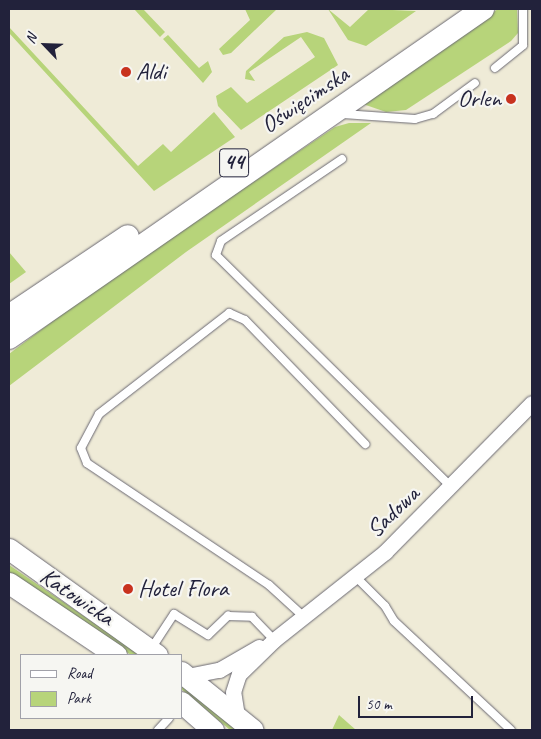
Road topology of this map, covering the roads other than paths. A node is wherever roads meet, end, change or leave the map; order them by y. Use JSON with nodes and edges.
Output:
{"nodes":[{"id":1,"x":458,"y":9,"type":"edge"},
{"id":2,"x":484,"y":9,"type":"edge"},
{"id":3,"x":523,"y":9,"type":"edge"},
{"id":4,"x":495,"y":68,"type":"dead end"},
{"id":5,"x":475,"y":83,"type":"dead end"},
{"id":6,"x":328,"y":116,"type":"junction"},
{"id":7,"x":342,"y":159,"type":"dead end"},
{"id":8,"x":9,"y":316,"type":"edge"},
{"id":9,"x":9,"y":338,"type":"edge"},
{"id":10,"x":532,"y":402,"type":"edge"},
{"id":11,"x":365,"y":444,"type":"dead end"},
{"id":12,"x":451,"y":487,"type":"junction"},
{"id":13,"x":9,"y":549,"type":"edge"},
{"id":14,"x":356,"y":577,"type":"junction"},
{"id":15,"x":9,"y":583,"type":"edge"},
{"id":16,"x":303,"y":616,"type":"junction"},
{"id":17,"x":274,"y":640,"type":"junction"},
{"id":18,"x":153,"y":653,"type":"edge"},
{"id":19,"x":115,"y":654,"type":"edge"},
{"id":20,"x":184,"y":674,"type":"edge"},
{"id":21,"x":182,"y":703,"type":"edge"},
{"id":22,"x":237,"y":716,"type":"junction"},
{"id":23,"x":168,"y":719,"type":"edge"},
{"id":24,"x":158,"y":730,"type":"edge"},
{"id":25,"x":213,"y":730,"type":"edge"},
{"id":26,"x":253,"y":730,"type":"edge"},
{"id":27,"x":511,"y":730,"type":"edge"}],
"edges":[{"from":1,"to":8,"type":"main road","name":"Oświęcimska","number":"44"},
{"from":2,"to":6,"type":"main road","name":"Oświęcimska","number":"44"},
{"from":3,"to":4,"type":"lane"},
{"from":5,"to":6,"type":"lane"},
{"from":6,"to":9,"type":"main road","name":"Oświęcimska","number":"44"},
{"from":7,"to":12,"type":"lane"},
{"from":10,"to":12,"type":"street","name":"Sadowa"},
{"from":11,"to":16,"type":"lane"},
{"from":12,"to":14,"type":"street","name":"Sadowa"},
{"from":13,"to":18,"type":"main road","name":"Katowicka"},
{"from":14,"to":16,"type":"street","name":"Sadowa"},
{"from":14,"to":27,"type":"lane"},
{"from":15,"to":19,"type":"main road","name":"Katowicka"},
{"from":16,"to":17,"type":"street","name":"Sadowa"},
{"from":17,"to":18,"type":"lane"},
{"from":17,"to":20,"type":"street","name":"Sadowa"},
{"from":17,"to":22,"type":"street","name":"Sadowa"},
{"from":20,"to":22,"type":"main road"},
{"from":21,"to":25,"type":"main road"},
{"from":22,"to":26,"type":"main road"},
{"from":23,"to":24,"type":"lane"}]}
